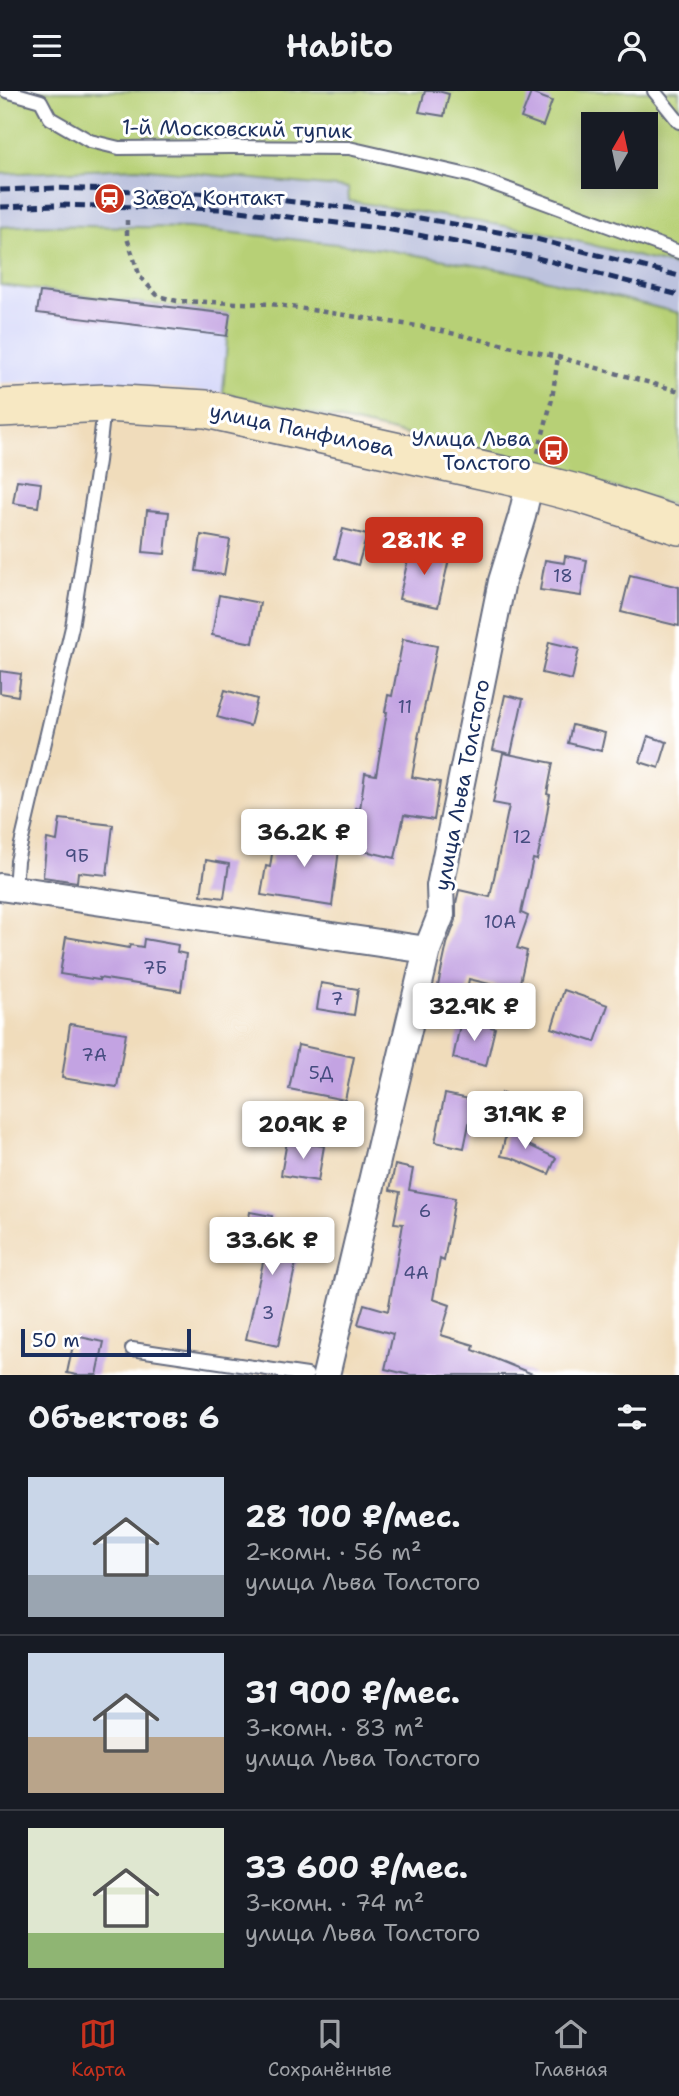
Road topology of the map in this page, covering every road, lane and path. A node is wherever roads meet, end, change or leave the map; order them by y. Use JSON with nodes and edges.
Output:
{"nodes":[{"id":1,"x":6,"y":91,"type":"edge"},
{"id":2,"x":654,"y":91,"type":"edge"},
{"id":3,"x":679,"y":122,"type":"edge"},
{"id":4,"x":127,"y":220,"type":"dead end"},
{"id":5,"x":679,"y":252,"type":"edge"},
{"id":6,"x":558,"y":357,"type":"junction"},
{"id":7,"x":679,"y":391,"type":"edge"},
{"id":8,"x":105,"y":403,"type":"junction"},
{"id":9,"x":0,"y":408,"type":"edge"},
{"id":10,"x":532,"y":473,"type":"junction"},
{"id":11,"x":679,"y":526,"type":"edge"},
{"id":12,"x":8,"y":888,"type":"edge"},
{"id":13,"x":427,"y":950,"type":"junction"},
{"id":14,"x":132,"y":1349,"type":"dead end"},
{"id":15,"x":307,"y":1375,"type":"edge"},
{"id":16,"x":326,"y":1375,"type":"edge"}],
"edges":[{"from":1,"to":5,"type":"lane","name":"1-й Московский тупик"},
{"from":2,"to":3,"type":"lane"},
{"from":4,"to":6,"type":"path"},
{"from":6,"to":7,"type":"path"},
{"from":6,"to":10,"type":"path"},
{"from":8,"to":9,"type":"main road","name":"улица Панфилова"},
{"from":8,"to":10,"type":"main road","name":"улица Панфилова"},
{"from":8,"to":12,"type":"lane"},
{"from":10,"to":11,"type":"main road","name":"улица Панфилова"},
{"from":10,"to":13,"type":"street","name":"улица Льва Толстого"},
{"from":12,"to":13,"type":"street"},
{"from":13,"to":16,"type":"street","name":"улица Льва Толстого"},
{"from":14,"to":15,"type":"lane"}]}
